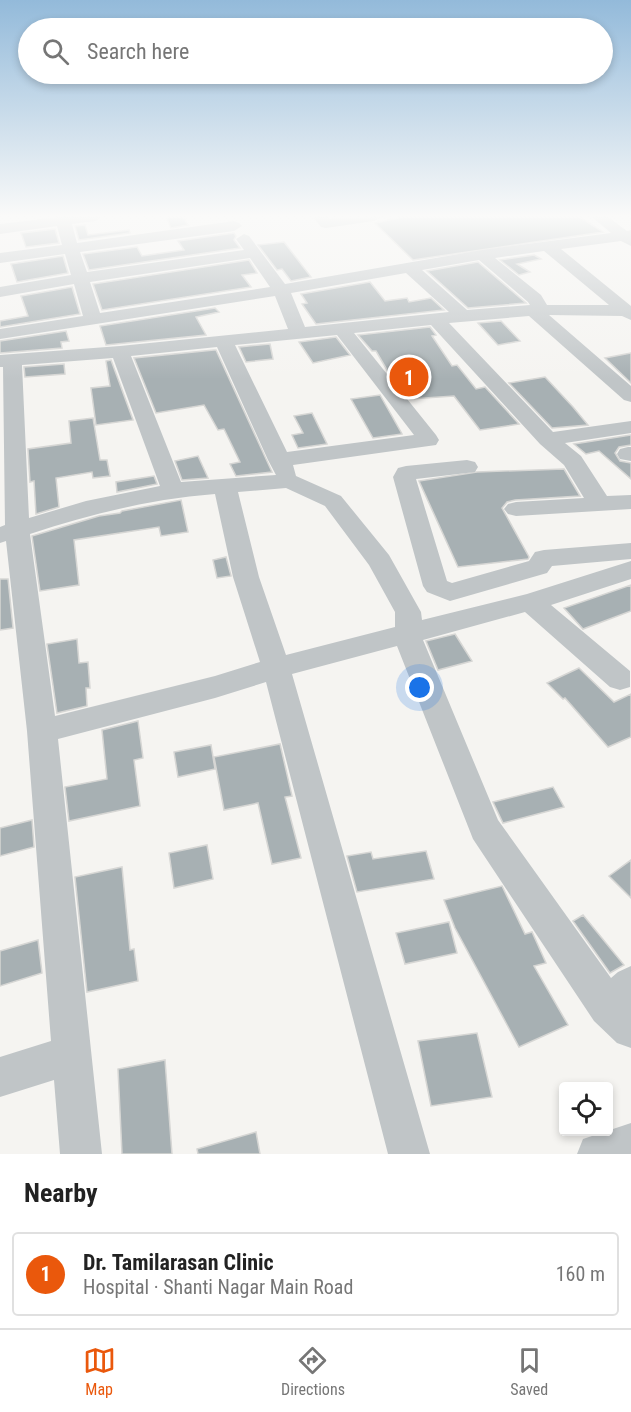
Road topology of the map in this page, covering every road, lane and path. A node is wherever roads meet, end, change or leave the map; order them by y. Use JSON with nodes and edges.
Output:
{"nodes":[{"id":1,"x":79,"y":271,"type":"edge"},
{"id":2,"x":130,"y":271,"type":"edge"},
{"id":3,"x":267,"y":271,"type":"edge"},
{"id":4,"x":393,"y":271,"type":"edge"},
{"id":5,"x":413,"y":271,"type":"edge"},
{"id":6,"x":501,"y":271,"type":"edge"},
{"id":7,"x":577,"y":271,"type":"edge"},
{"id":8,"x":81,"y":278,"type":"junction"},
{"id":9,"x":281,"y":290,"type":"junction"},
{"id":10,"x":0,"y":292,"type":"edge"},
{"id":11,"x":88,"y":302,"type":"junction"},
{"id":12,"x":537,"y":310,"type":"junction"},
{"id":13,"x":629,"y":313,"type":"edge"},
{"id":14,"x":463,"y":315,"type":"junction"},
{"id":15,"x":0,"y":319,"type":"edge"},
{"id":16,"x":436,"y":319,"type":"junction"},
{"id":17,"x":93,"y":320,"type":"junction"},
{"id":18,"x":342,"y":329,"type":"junction"},
{"id":19,"x":0,"y":334,"type":"edge"},
{"id":20,"x":299,"y":334,"type":"junction"},
{"id":21,"x":224,"y":342,"type":"junction"},
{"id":22,"x":120,"y":352,"type":"junction"},
{"id":23,"x":6,"y":361,"type":"edge"},
{"id":24,"x":631,"y":396,"type":"edge"},
{"id":25,"x":631,"y":427,"type":"edge"},
{"id":26,"x":548,"y":439,"type":"junction"},
{"id":27,"x":467,"y":467,"type":"dead end"},
{"id":28,"x":284,"y":471,"type":"junction"},
{"id":29,"x":225,"y":486,"type":"junction"},
{"id":30,"x":173,"y":490,"type":"junction"},
{"id":31,"x":631,"y":502,"type":"edge"},
{"id":32,"x":600,"y":504,"type":"junction"},
{"id":33,"x":516,"y":508,"type":"dead end"},
{"id":34,"x":8,"y":532,"type":"edge"},
{"id":35,"x":631,"y":551,"type":"edge"},
{"id":36,"x":631,"y":570,"type":"edge"},
{"id":37,"x":530,"y":602,"type":"junction"},
{"id":38,"x":409,"y":633,"type":"junction"},
{"id":39,"x":276,"y":668,"type":"junction"},
{"id":40,"x":620,"y":679,"type":"dead end"},
{"id":41,"x":42,"y":731,"type":"junction"},
{"id":42,"x":623,"y":1007,"type":"edge"},
{"id":43,"x":72,"y":1055,"type":"junction"},
{"id":44,"x":0,"y":1077,"type":"edge"},
{"id":45,"x":631,"y":1144,"type":"edge"},
{"id":46,"x":81,"y":1154,"type":"edge"},
{"id":47,"x":409,"y":1154,"type":"edge"},
{"id":48,"x":598,"y":1154,"type":"edge"}],
"edges":[{"from":1,"to":8,"type":"street"},
{"from":2,"to":8,"type":"street"},
{"from":3,"to":9,"type":"street"},
{"from":4,"to":9,"type":"street"},
{"from":5,"to":14,"type":"street"},
{"from":6,"to":12,"type":"street"},
{"from":7,"to":13,"type":"street"},
{"from":8,"to":10,"type":"street"},
{"from":8,"to":11,"type":"street"},
{"from":9,"to":17,"type":"street"},
{"from":9,"to":20,"type":"street"},
{"from":11,"to":15,"type":"street"},
{"from":11,"to":17,"type":"street"},
{"from":12,"to":13,"type":"street"},
{"from":12,"to":14,"type":"street"},
{"from":12,"to":24,"type":"street"},
{"from":14,"to":16,"type":"street"},
{"from":16,"to":18,"type":"street"},
{"from":16,"to":26,"type":"street"},
{"from":17,"to":19,"type":"street"},
{"from":18,"to":20,"type":"street"},
{"from":18,"to":28,"type":"street"},
{"from":20,"to":21,"type":"street"},
{"from":21,"to":22,"type":"street"},
{"from":21,"to":28,"type":"street"},
{"from":22,"to":23,"type":"street"},
{"from":22,"to":30,"type":"street"},
{"from":23,"to":34,"type":"street"},
{"from":25,"to":26,"type":"street"},
{"from":26,"to":32,"type":"street"},
{"from":27,"to":35,"type":"street"},
{"from":28,"to":29,"type":"street"},
{"from":28,"to":38,"type":"street"},
{"from":29,"to":30,"type":"street"},
{"from":29,"to":39,"type":"street"},
{"from":30,"to":34,"type":"street"},
{"from":31,"to":32,"type":"street"},
{"from":32,"to":33,"type":"street"},
{"from":34,"to":41,"type":"street"},
{"from":36,"to":37,"type":"street"},
{"from":37,"to":38,"type":"street"},
{"from":37,"to":40,"type":"street"},
{"from":38,"to":39,"type":"street"},
{"from":38,"to":42,"type":"street"},
{"from":39,"to":41,"type":"street"},
{"from":39,"to":47,"type":"street"},
{"from":41,"to":43,"type":"street"},
{"from":43,"to":44,"type":"street"},
{"from":43,"to":46,"type":"street"},
{"from":45,"to":48,"type":"street"}]}
